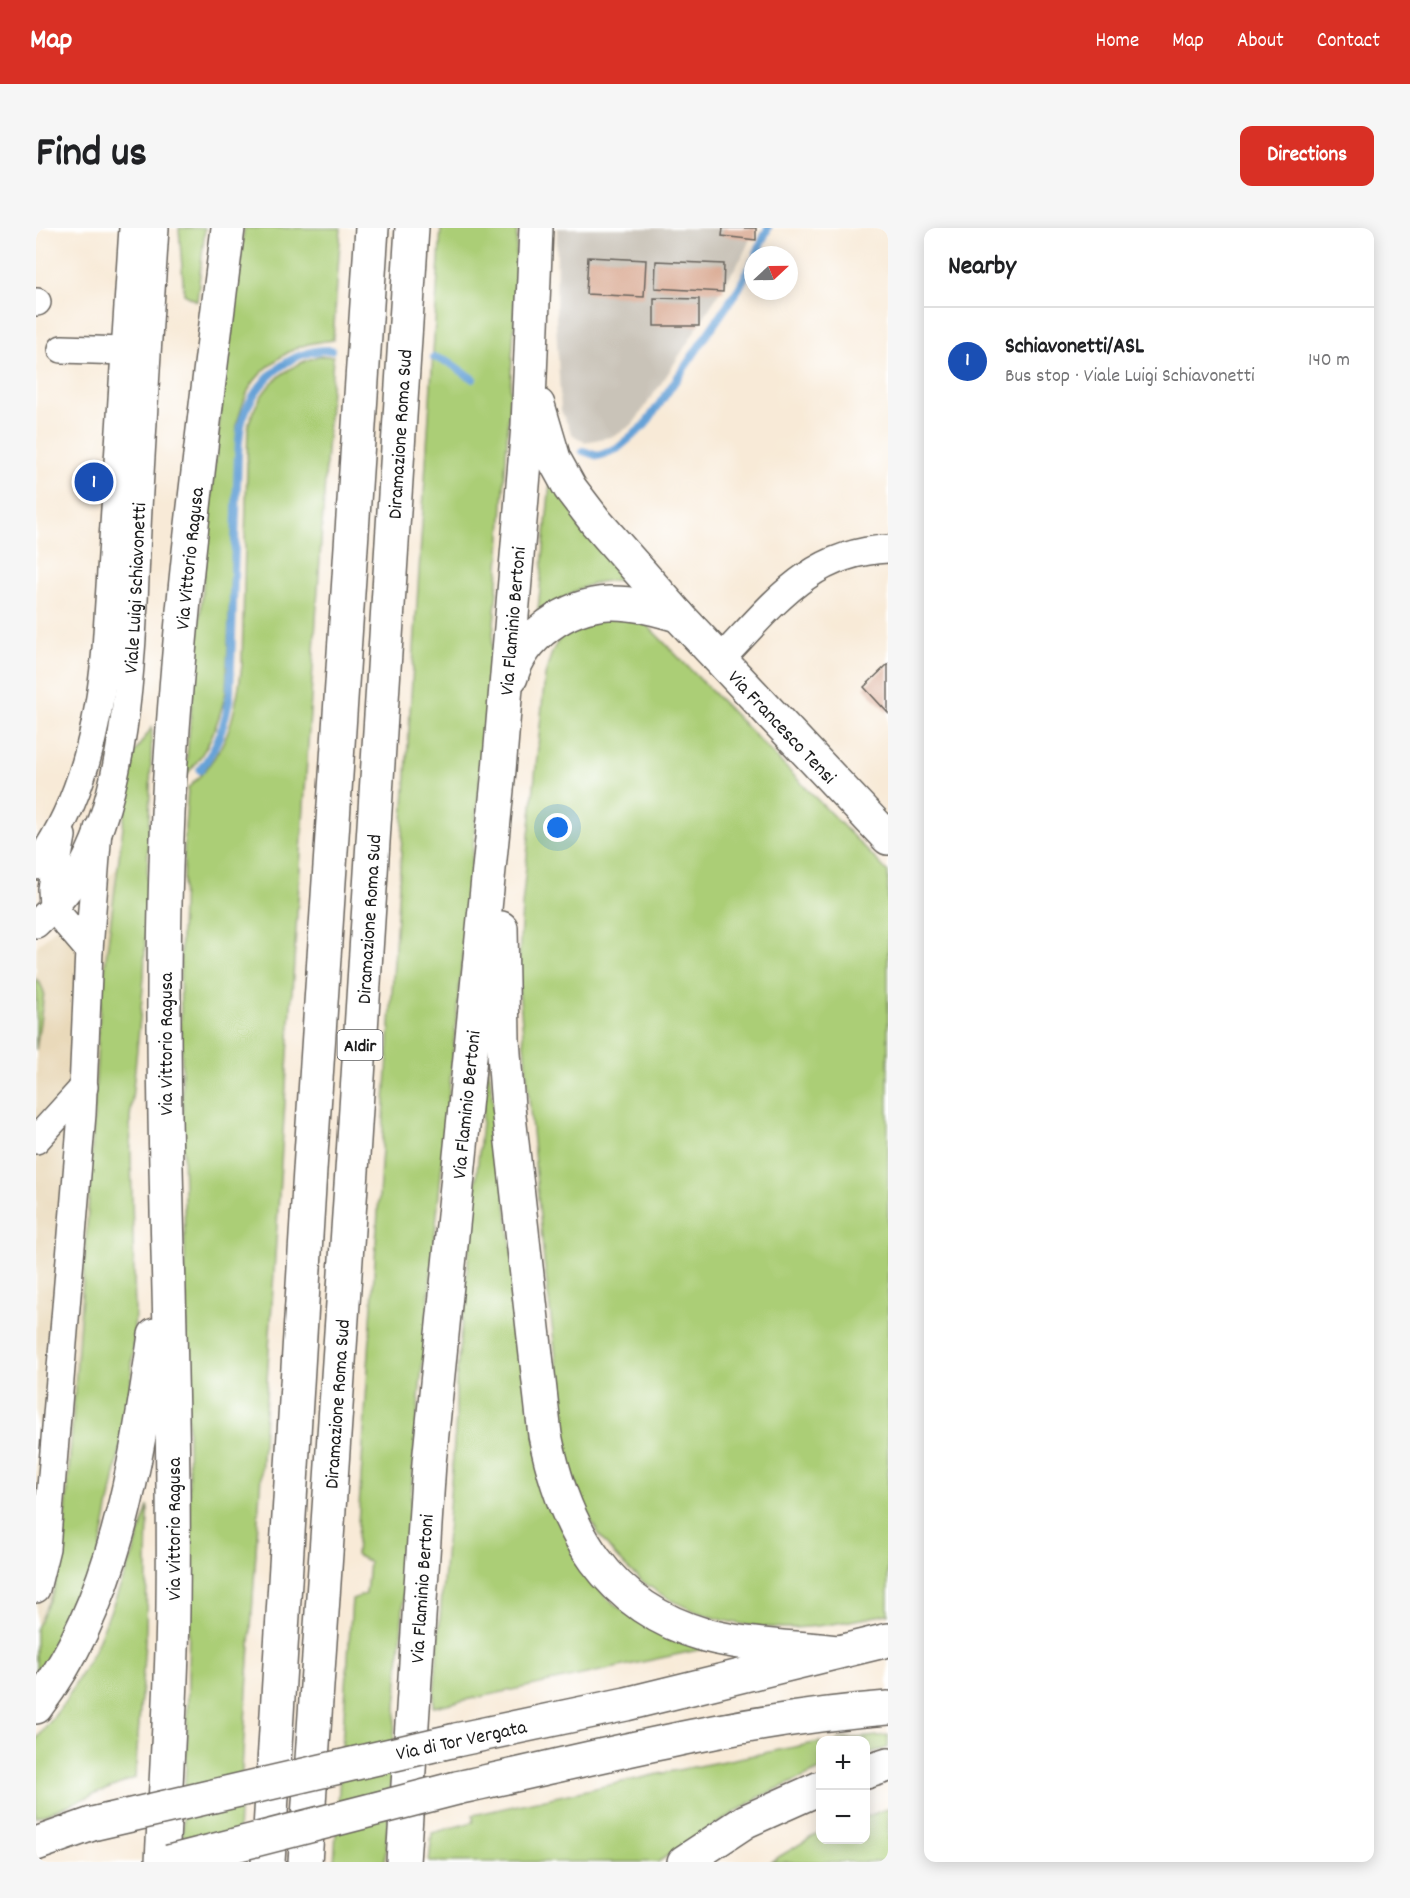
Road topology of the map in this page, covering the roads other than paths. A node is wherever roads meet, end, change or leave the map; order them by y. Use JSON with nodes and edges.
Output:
{"nodes":[{"id":1,"x":133,"y":228,"type":"edge"},
{"id":2,"x":155,"y":228,"type":"edge"},
{"id":3,"x":228,"y":228,"type":"edge"},
{"id":4,"x":372,"y":228,"type":"edge"},
{"id":5,"x":412,"y":228,"type":"edge"},
{"id":6,"x":536,"y":228,"type":"edge"},
{"id":7,"x":532,"y":346,"type":"junction"},
{"id":8,"x":62,"y":349,"type":"dead end"},
{"id":9,"x":124,"y":351,"type":"junction"},
{"id":10,"x":888,"y":549,"type":"edge"},
{"id":11,"x":678,"y":615,"type":"junction"},
{"id":12,"x":719,"y":661,"type":"junction"},
{"id":13,"x":505,"y":699,"type":"junction"},
{"id":14,"x":499,"y":770,"type":"junction"},
{"id":15,"x":66,"y":814,"type":"junction"},
{"id":16,"x":98,"y":829,"type":"junction"},
{"id":17,"x":888,"y":838,"type":"edge"},
{"id":18,"x":36,"y":866,"type":"edge"},
{"id":19,"x":44,"y":916,"type":"edge"},
{"id":20,"x":89,"y":950,"type":"junction"},
{"id":21,"x":84,"y":1087,"type":"junction"},
{"id":22,"x":36,"y":1140,"type":"edge"},
{"id":23,"x":168,"y":1238,"type":"junction"},
{"id":24,"x":36,"y":1589,"type":"edge"},
{"id":25,"x":888,"y":1640,"type":"edge"},
{"id":26,"x":837,"y":1652,"type":"junction"},
{"id":27,"x":36,"y":1707,"type":"edge"},
{"id":28,"x":888,"y":1708,"type":"edge"},
{"id":29,"x":888,"y":1765,"type":"edge"},
{"id":30,"x":870,"y":1771,"type":"edge"},
{"id":31,"x":816,"y":1790,"type":"edge"},
{"id":32,"x":36,"y":1844,"type":"edge"},
{"id":33,"x":162,"y":1862,"type":"edge"},
{"id":34,"x":169,"y":1862,"type":"edge"},
{"id":35,"x":268,"y":1862,"type":"edge"},
{"id":36,"x":305,"y":1862,"type":"edge"},
{"id":37,"x":403,"y":1862,"type":"edge"},
{"id":38,"x":684,"y":1862,"type":"edge"}],
"edges":[{"from":1,"to":9,"type":"street","name":"Viale Luigi Schiavonetti"},
{"from":2,"to":16,"type":"street","name":"Viale Luigi Schiavonetti"},
{"from":3,"to":23,"type":"main road","name":"Via Vittorio Ragusa"},
{"from":4,"to":35,"type":"main road","name":"Diramazione Roma Sud","number":"A1dir"},
{"from":5,"to":36,"type":"main road","name":"Diramazione Roma Sud","number":"A1dir"},
{"from":6,"to":7,"type":"main road"},
{"from":7,"to":11,"type":"main road","name":"Via Francesco Tensi"},
{"from":7,"to":13,"type":"main road","name":"Via Flaminio Bertoni"},
{"from":8,"to":9,"type":"street"},
{"from":9,"to":15,"type":"street","name":"Viale Luigi Schiavonetti"},
{"from":10,"to":12,"type":"street"},
{"from":11,"to":12,"type":"main road","name":"Via Francesco Tensi"},
{"from":11,"to":13,"type":"main road"},
{"from":12,"to":17,"type":"main road","name":"Via Francesco Tensi"},
{"from":13,"to":14,"type":"main road","name":"Via Flaminio Bertoni"},
{"from":14,"to":26,"type":"main road"},
{"from":14,"to":37,"type":"main road","name":"Via Flaminio Bertoni"},
{"from":15,"to":18,"type":"street","name":"Viale Luigi Schiavonetti"},
{"from":15,"to":19,"type":"street"},
{"from":16,"to":19,"type":"street","name":"Viale Luigi Schiavonetti"},
{"from":16,"to":20,"type":"street"},
{"from":19,"to":20,"type":"street"},
{"from":20,"to":21,"type":"street"},
{"from":21,"to":22,"type":"street"},
{"from":21,"to":24,"type":"street"},
{"from":23,"to":27,"type":"main road"},
{"from":23,"to":33,"type":"main road","name":"Via Vittorio Ragusa"},
{"from":25,"to":26,"type":"main road","name":"Via di Tor Vergata"},
{"from":26,"to":32,"type":"main road","name":"Via di Tor Vergata","bridge":true},
{"from":28,"to":34,"type":"main road","bridge":true},
{"from":29,"to":30,"type":"main road"},
{"from":31,"to":38,"type":"main road"}]}
